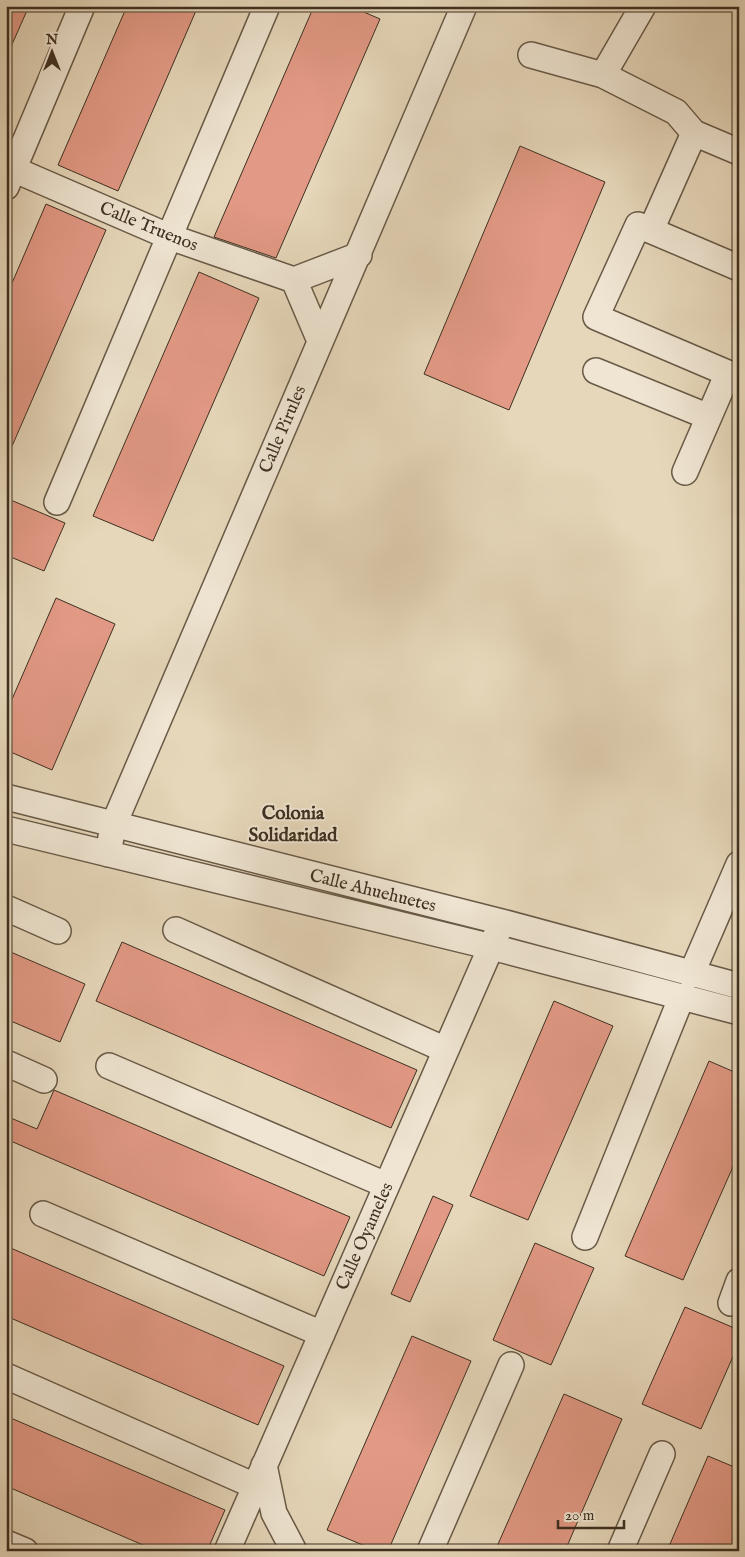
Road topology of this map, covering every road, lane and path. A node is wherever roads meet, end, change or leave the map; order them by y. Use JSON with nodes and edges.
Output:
{"nodes":[{"id":1,"x":82,"y":6,"type":"edge"},
{"id":2,"x":267,"y":6,"type":"edge"},
{"id":3,"x":464,"y":6,"type":"edge"},
{"id":4,"x":643,"y":6,"type":"edge"},
{"id":5,"x":531,"y":55,"type":"dead end"},
{"id":6,"x":603,"y":75,"type":"junction"},
{"id":7,"x":694,"y":133,"type":"junction"},
{"id":8,"x":739,"y":152,"type":"edge"},
{"id":9,"x":9,"y":174,"type":"edge"},
{"id":10,"x":651,"y":230,"type":"junction"},
{"id":11,"x":170,"y":237,"type":"junction"},
{"id":12,"x":359,"y":255,"type":"junction"},
{"id":13,"x":739,"y":268,"type":"edge"},
{"id":14,"x":294,"y":280,"type":"junction"},
{"id":15,"x":320,"y":342,"type":"junction"},
{"id":16,"x":596,"y":371,"type":"dead end"},
{"id":17,"x":733,"y":375,"type":"edge"},
{"id":18,"x":709,"y":417,"type":"junction"},
{"id":19,"x":686,"y":472,"type":"dead end"},
{"id":20,"x":57,"y":502,"type":"dead end"},
{"id":21,"x":6,"y":797,"type":"edge"},
{"id":22,"x":113,"y":826,"type":"junction"},
{"id":23,"x":6,"y":829,"type":"edge"},
{"id":24,"x":108,"y":854,"type":"junction"},
{"id":25,"x":739,"y":864,"type":"edge"},
{"id":26,"x":6,"y":908,"type":"edge"},
{"id":27,"x":502,"y":922,"type":"junction"},
{"id":28,"x":176,"y":930,"type":"dead end"},
{"id":29,"x":58,"y":931,"type":"dead end"},
{"id":30,"x":492,"y":947,"type":"junction"},
{"id":31,"x":687,"y":985,"type":"junction"},
{"id":32,"x":739,"y":986,"type":"edge"},
{"id":33,"x":739,"y":1012,"type":"edge"},
{"id":34,"x":446,"y":1050,"type":"junction"},
{"id":35,"x":6,"y":1063,"type":"edge"},
{"id":36,"x":109,"y":1066,"type":"dead end"},
{"id":37,"x":44,"y":1080,"type":"dead end"},
{"id":38,"x":386,"y":1185,"type":"junction"},
{"id":39,"x":43,"y":1214,"type":"dead end"},
{"id":40,"x":584,"y":1237,"type":"dead end"},
{"id":41,"x":322,"y":1334,"type":"junction"},
{"id":42,"x":511,"y":1365,"type":"dead end"},
{"id":43,"x":6,"y":1376,"type":"edge"},
{"id":44,"x":662,"y":1454,"type":"dead end"},
{"id":45,"x":260,"y":1476,"type":"junction"},
{"id":46,"x":6,"y":1543,"type":"edge"},
{"id":47,"x":25,"y":1551,"type":"edge"},
{"id":48,"x":227,"y":1551,"type":"edge"},
{"id":49,"x":293,"y":1551,"type":"edge"},
{"id":50,"x":430,"y":1551,"type":"edge"},
{"id":51,"x":620,"y":1551,"type":"edge"}],
"edges":[{"from":1,"to":9,"type":"street"},
{"from":2,"to":11,"type":"street"},
{"from":3,"to":12,"type":"street","name":"Calle Pirules"},
{"from":4,"to":6,"type":"street"},
{"from":5,"to":6,"type":"street"},
{"from":6,"to":7,"type":"street"},
{"from":7,"to":8,"type":"street"},
{"from":7,"to":10,"type":"street"},
{"from":9,"to":11,"type":"street","name":"Calle Truenos"},
{"from":10,"to":13,"type":"street"},
{"from":10,"to":17,"type":"street"},
{"from":11,"to":14,"type":"street","name":"Calle Truenos"},
{"from":11,"to":20,"type":"street"},
{"from":12,"to":14,"type":"street"},
{"from":12,"to":15,"type":"street","name":"Calle Pirules"},
{"from":14,"to":15,"type":"street"},
{"from":15,"to":22,"type":"street","name":"Calle Pirules"},
{"from":16,"to":18,"type":"street"},
{"from":17,"to":18,"type":"street"},
{"from":18,"to":19,"type":"street"},
{"from":21,"to":22,"type":"street","name":"Calle Ahuehuetes"},
{"from":22,"to":24,"type":"street","name":"Calle Pirules"},
{"from":22,"to":27,"type":"street","name":"Calle Ahuehuetes"},
{"from":23,"to":24,"type":"street","name":"Calle Ahuehuetes"},
{"from":24,"to":30,"type":"street","name":"Calle Ahuehuetes"},
{"from":25,"to":31,"type":"street"},
{"from":26,"to":29,"type":"street"},
{"from":27,"to":30,"type":"street","name":"Calle Oyameles"},
{"from":27,"to":31,"type":"street","name":"Calle Ahuehuetes"},
{"from":28,"to":34,"type":"street"},
{"from":30,"to":31,"type":"street","name":"Calle Ahuehuetes"},
{"from":30,"to":34,"type":"street","name":"Calle Oyameles"},
{"from":31,"to":32,"type":"street","name":"Calle Ahuehuetes"},
{"from":31,"to":33,"type":"street","name":"Calle Ahuehuetes"},
{"from":31,"to":40,"type":"street"},
{"from":34,"to":38,"type":"street","name":"Calle Oyameles"},
{"from":35,"to":37,"type":"street"},
{"from":36,"to":38,"type":"street"},
{"from":38,"to":41,"type":"street","name":"Calle Oyameles"},
{"from":39,"to":41,"type":"street"},
{"from":41,"to":45,"type":"street","name":"Calle Oyameles"},
{"from":42,"to":50,"type":"street"},
{"from":43,"to":45,"type":"street"},
{"from":44,"to":51,"type":"street"},
{"from":45,"to":48,"type":"street","name":"Calle Oyameles"},
{"from":45,"to":49,"type":"street"},
{"from":46,"to":47,"type":"street"}]}
